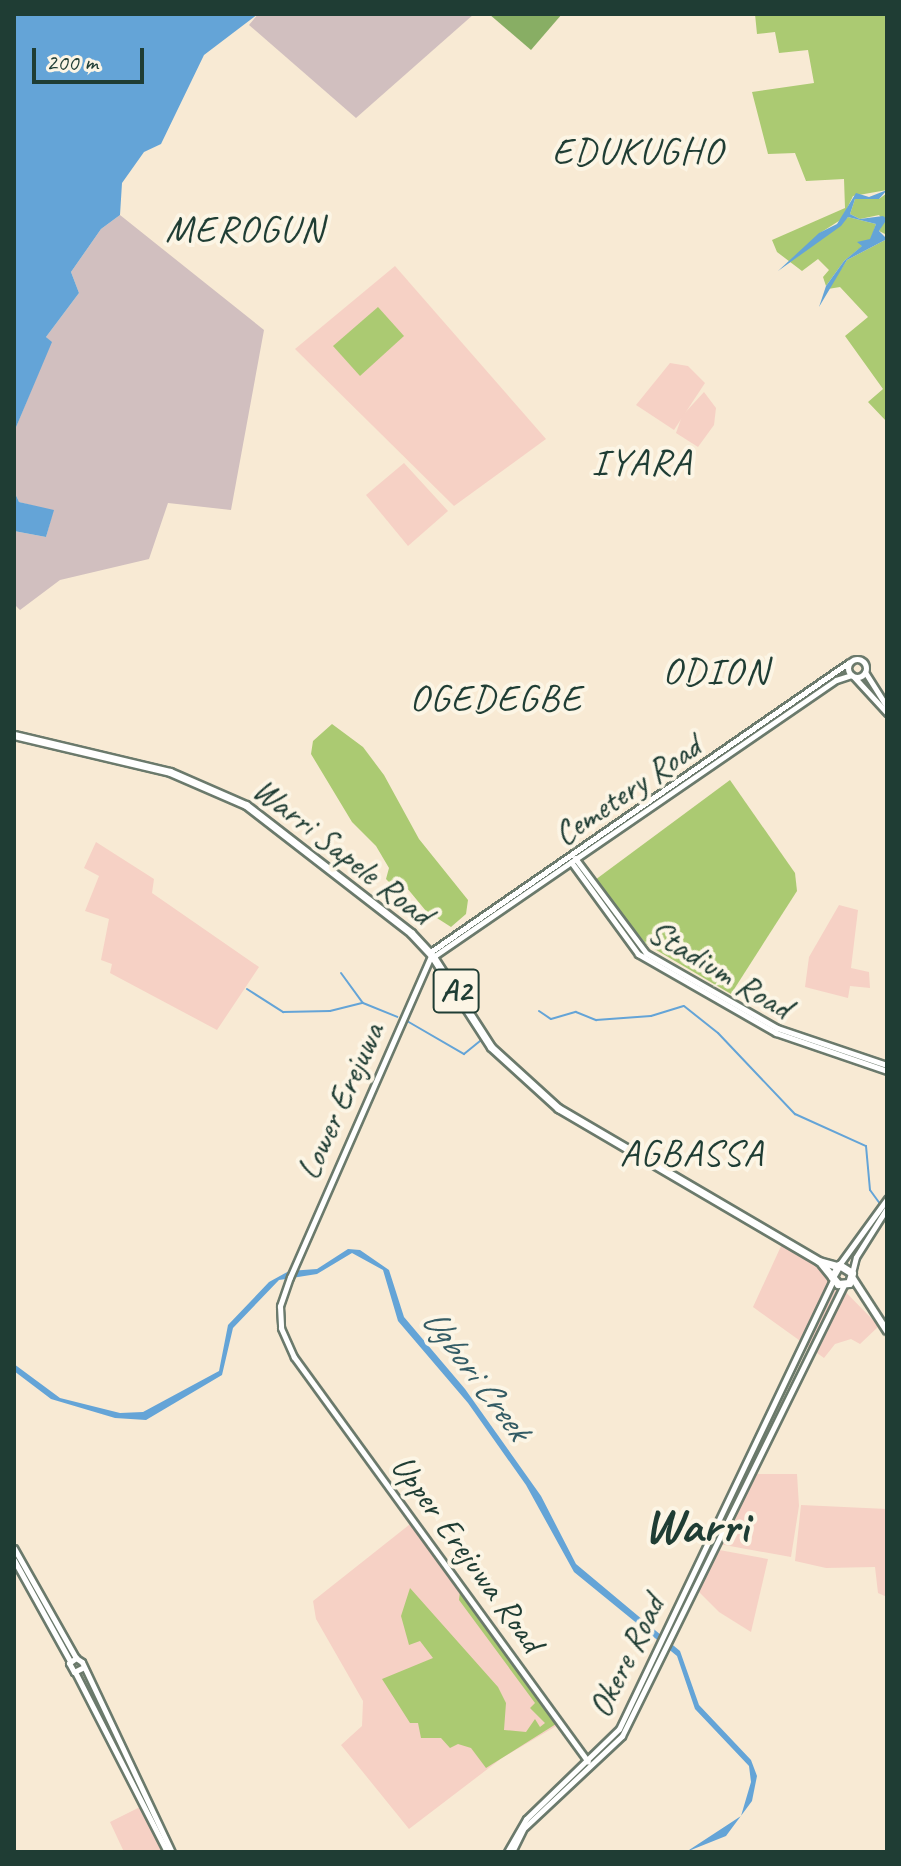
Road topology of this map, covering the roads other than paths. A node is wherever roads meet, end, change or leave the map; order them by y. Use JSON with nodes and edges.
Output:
{"nodes":[{"id":1,"x":848,"y":663,"type":"junction"},
{"id":2,"x":865,"y":672,"type":"junction"},
{"id":3,"x":852,"y":676,"type":"junction"},
{"id":4,"x":887,"y":707,"type":"edge"},
{"id":5,"x":887,"y":713,"type":"edge"},
{"id":6,"x":14,"y":735,"type":"edge"},
{"id":7,"x":572,"y":858,"type":"junction"},
{"id":8,"x":431,"y":955,"type":"junction"},
{"id":9,"x":887,"y":1068,"type":"edge"},
{"id":10,"x":887,"y":1199,"type":"edge"},
{"id":11,"x":887,"y":1208,"type":"edge"},
{"id":12,"x":819,"y":1261,"type":"junction"},
{"id":13,"x":838,"y":1266,"type":"junction"},
{"id":14,"x":290,"y":1277,"type":"joint"},
{"id":15,"x":833,"y":1278,"type":"junction"},
{"id":16,"x":849,"y":1280,"type":"junction"},
{"id":17,"x":887,"y":1331,"type":"edge"},
{"id":18,"x":14,"y":1548,"type":"edge"},
{"id":19,"x":14,"y":1560,"type":"edge"},
{"id":20,"x":664,"y":1638,"type":"junction"},
{"id":21,"x":661,"y":1646,"type":"junction"},
{"id":22,"x":73,"y":1660,"type":"junction"},
{"id":23,"x":82,"y":1668,"type":"junction"},
{"id":24,"x":74,"y":1672,"type":"junction"},
{"id":25,"x":588,"y":1761,"type":"junction"},
{"id":26,"x":170,"y":1852,"type":"edge"},
{"id":27,"x":509,"y":1852,"type":"edge"}],
"edges":[{"from":1,"to":2,"type":"main road"},
{"from":1,"to":3,"type":"main road"},
{"from":1,"to":7,"type":"main road","name":"Cemetery Road"},
{"from":2,"to":3,"type":"main road","name":"Cemetery Road"},
{"from":2,"to":4,"type":"main road"},
{"from":3,"to":5,"type":"main road"},
{"from":3,"to":7,"type":"main road","name":"Cemetery Road"},
{"from":6,"to":8,"type":"highway","name":"Warri Sapele Road","number":"A2"},
{"from":7,"to":8,"type":"main road","name":"Cemetery Road"},
{"from":7,"to":9,"type":"main road","name":"Stadium Road"},
{"from":8,"to":12,"type":"highway","name":"Warri Sapele Road","number":"A2"},
{"from":8,"to":14,"type":"main road","name":"Lower Erejuwa"},
{"from":10,"to":13,"type":"main road"},
{"from":11,"to":16,"type":"main road","name":"Okere Road"},
{"from":12,"to":13,"type":"highway","name":"Warri Sapele Road","number":"A2"},
{"from":12,"to":15,"type":"highway","name":"Warri Sapele Road","number":"A2"},
{"from":13,"to":15,"type":"highway"},
{"from":13,"to":16,"type":"highway","name":"Warri Sapele Road"},
{"from":14,"to":25,"type":"main road","name":"Upper Erejuwa Road"},
{"from":15,"to":16,"type":"highway"},
{"from":15,"to":20,"type":"main road","name":"Okere Road"},
{"from":16,"to":17,"type":"main road"},
{"from":16,"to":20,"type":"main road","name":"Okere Road"},
{"from":18,"to":22,"type":"main road"},
{"from":19,"to":22,"type":"main road"},
{"from":20,"to":21,"type":"main road","name":"Okere Road"},
{"from":21,"to":25,"type":"main road","name":"Okere Road"},
{"from":21,"to":27,"type":"main road","name":"Okere Road"},
{"from":22,"to":23,"type":"main road"},
{"from":22,"to":24,"type":"main road"},
{"from":23,"to":24,"type":"main road"},
{"from":23,"to":26,"type":"main road"},
{"from":24,"to":26,"type":"main road"},
{"from":25,"to":27,"type":"main road","name":"Okere Road"}]}
